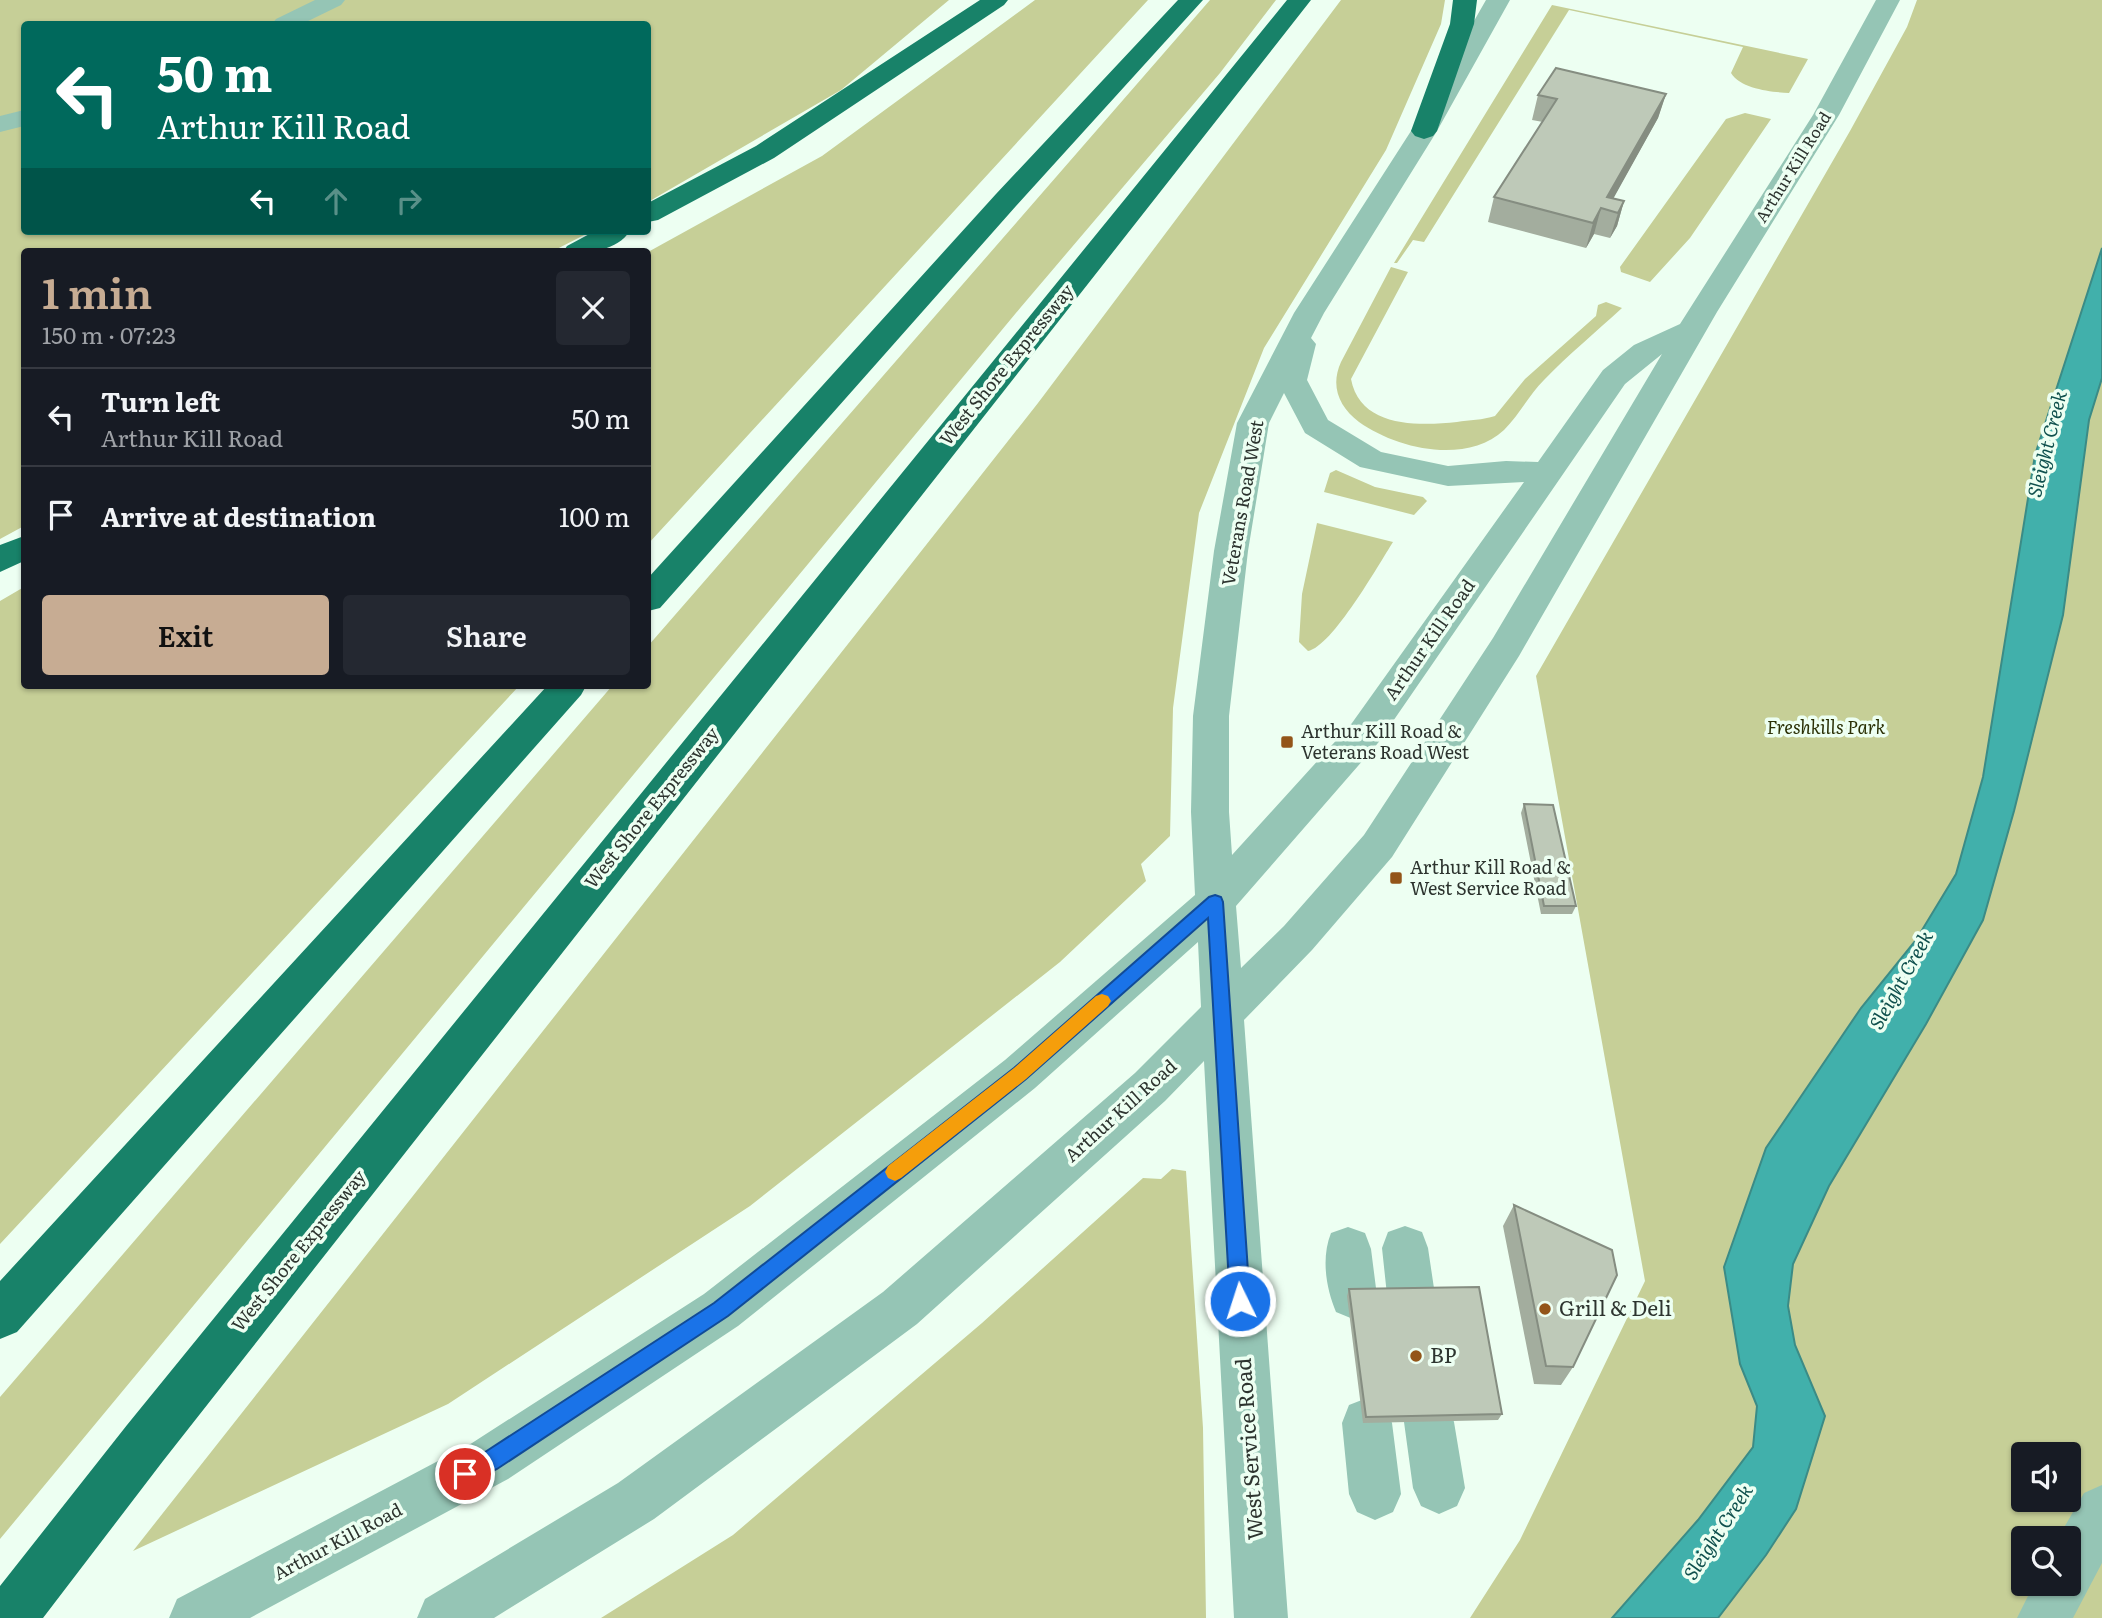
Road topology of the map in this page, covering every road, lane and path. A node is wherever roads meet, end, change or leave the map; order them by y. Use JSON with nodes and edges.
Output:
{"nodes":[{"id":1,"x":333,"y":0,"type":"edge"},
{"id":2,"x":996,"y":0,"type":"edge"},
{"id":3,"x":1191,"y":0,"type":"edge"},
{"id":4,"x":1299,"y":0,"type":"edge"},
{"id":5,"x":1465,"y":0,"type":"edge"},
{"id":6,"x":1498,"y":0,"type":"edge"},
{"id":7,"x":1888,"y":0,"type":"edge"},
{"id":8,"x":290,"y":21,"type":"edge"},
{"id":9,"x":21,"y":118,"type":"edge"},
{"id":10,"x":0,"y":124,"type":"edge"},
{"id":11,"x":1424,"y":131,"type":"junction"},
{"id":12,"x":651,"y":212,"type":"edge"},
{"id":13,"x":609,"y":235,"type":"edge"},
{"id":14,"x":584,"y":248,"type":"edge"},
{"id":15,"x":1309,"y":313,"type":"junction"},
{"id":16,"x":1692,"y":330,"type":"junction"},
{"id":17,"x":1546,"y":473,"type":"junction"},
{"id":18,"x":21,"y":549,"type":"edge"},
{"id":19,"x":0,"y":560,"type":"edge"},
{"id":20,"x":651,"y":596,"type":"edge"},
{"id":21,"x":565,"y":689,"type":"edge"},
{"id":22,"x":1215,"y":902,"type":"junction"},
{"id":23,"x":1222,"y":1015,"type":"junction"},
{"id":24,"x":1348,"y":1248,"type":"dead end"},
{"id":25,"x":1405,"y":1248,"type":"dead end"},
{"id":26,"x":1411,"y":1295,"type":"edge"},
{"id":27,"x":1353,"y":1296,"type":"edge"},
{"id":28,"x":0,"y":1316,"type":"edge"},
{"id":29,"x":1429,"y":1422,"type":"edge"},
{"id":30,"x":1367,"y":1423,"type":"edge"},
{"id":31,"x":1439,"y":1488,"type":"dead end"},
{"id":32,"x":1375,"y":1494,"type":"dead end"},
{"id":33,"x":2102,"y":1511,"type":"edge"},
{"id":34,"x":2081,"y":1549,"type":"edge"},
{"id":35,"x":2056,"y":1596,"type":"edge"},
{"id":36,"x":9,"y":1618,"type":"edge"},
{"id":37,"x":196,"y":1618,"type":"edge"},
{"id":38,"x":444,"y":1618,"type":"edge"},
{"id":39,"x":1261,"y":1618,"type":"edge"},
{"id":40,"x":2044,"y":1618,"type":"edge"}],
"edges":[{"from":1,"to":8,"type":"street"},
{"from":2,"to":12,"type":"highway"},
{"from":3,"to":20,"type":"highway"},
{"from":4,"to":36,"type":"highway","name":"West Shore Expressway"},
{"from":5,"to":11,"type":"highway"},
{"from":6,"to":11,"type":"street","name":"Veterans Road West"},
{"from":7,"to":16,"type":"street","name":"Arthur Kill Road"},
{"from":9,"to":10,"type":"street"},
{"from":11,"to":15,"type":"street","name":"Veterans Road West"},
{"from":13,"to":14,"type":"highway"},
{"from":15,"to":17,"type":"street"},
{"from":15,"to":22,"type":"street","name":"Veterans Road West"},
{"from":16,"to":17,"type":"street","name":"Arthur Kill Road"},
{"from":16,"to":23,"type":"street","name":"Arthur Kill Road"},
{"from":17,"to":22,"type":"street","name":"Arthur Kill Road"},
{"from":18,"to":19,"type":"highway"},
{"from":21,"to":28,"type":"highway"},
{"from":22,"to":23,"type":"street","name":"West Service Road"},
{"from":22,"to":37,"type":"street","name":"Arthur Kill Road"},
{"from":23,"to":38,"type":"street","name":"Arthur Kill Road"},
{"from":23,"to":39,"type":"street","name":"West Service Road"},
{"from":24,"to":27,"type":"street"},
{"from":25,"to":26,"type":"street"},
{"from":29,"to":31,"type":"street"},
{"from":30,"to":32,"type":"street"},
{"from":33,"to":34,"type":"street"},
{"from":35,"to":40,"type":"street"}]}
